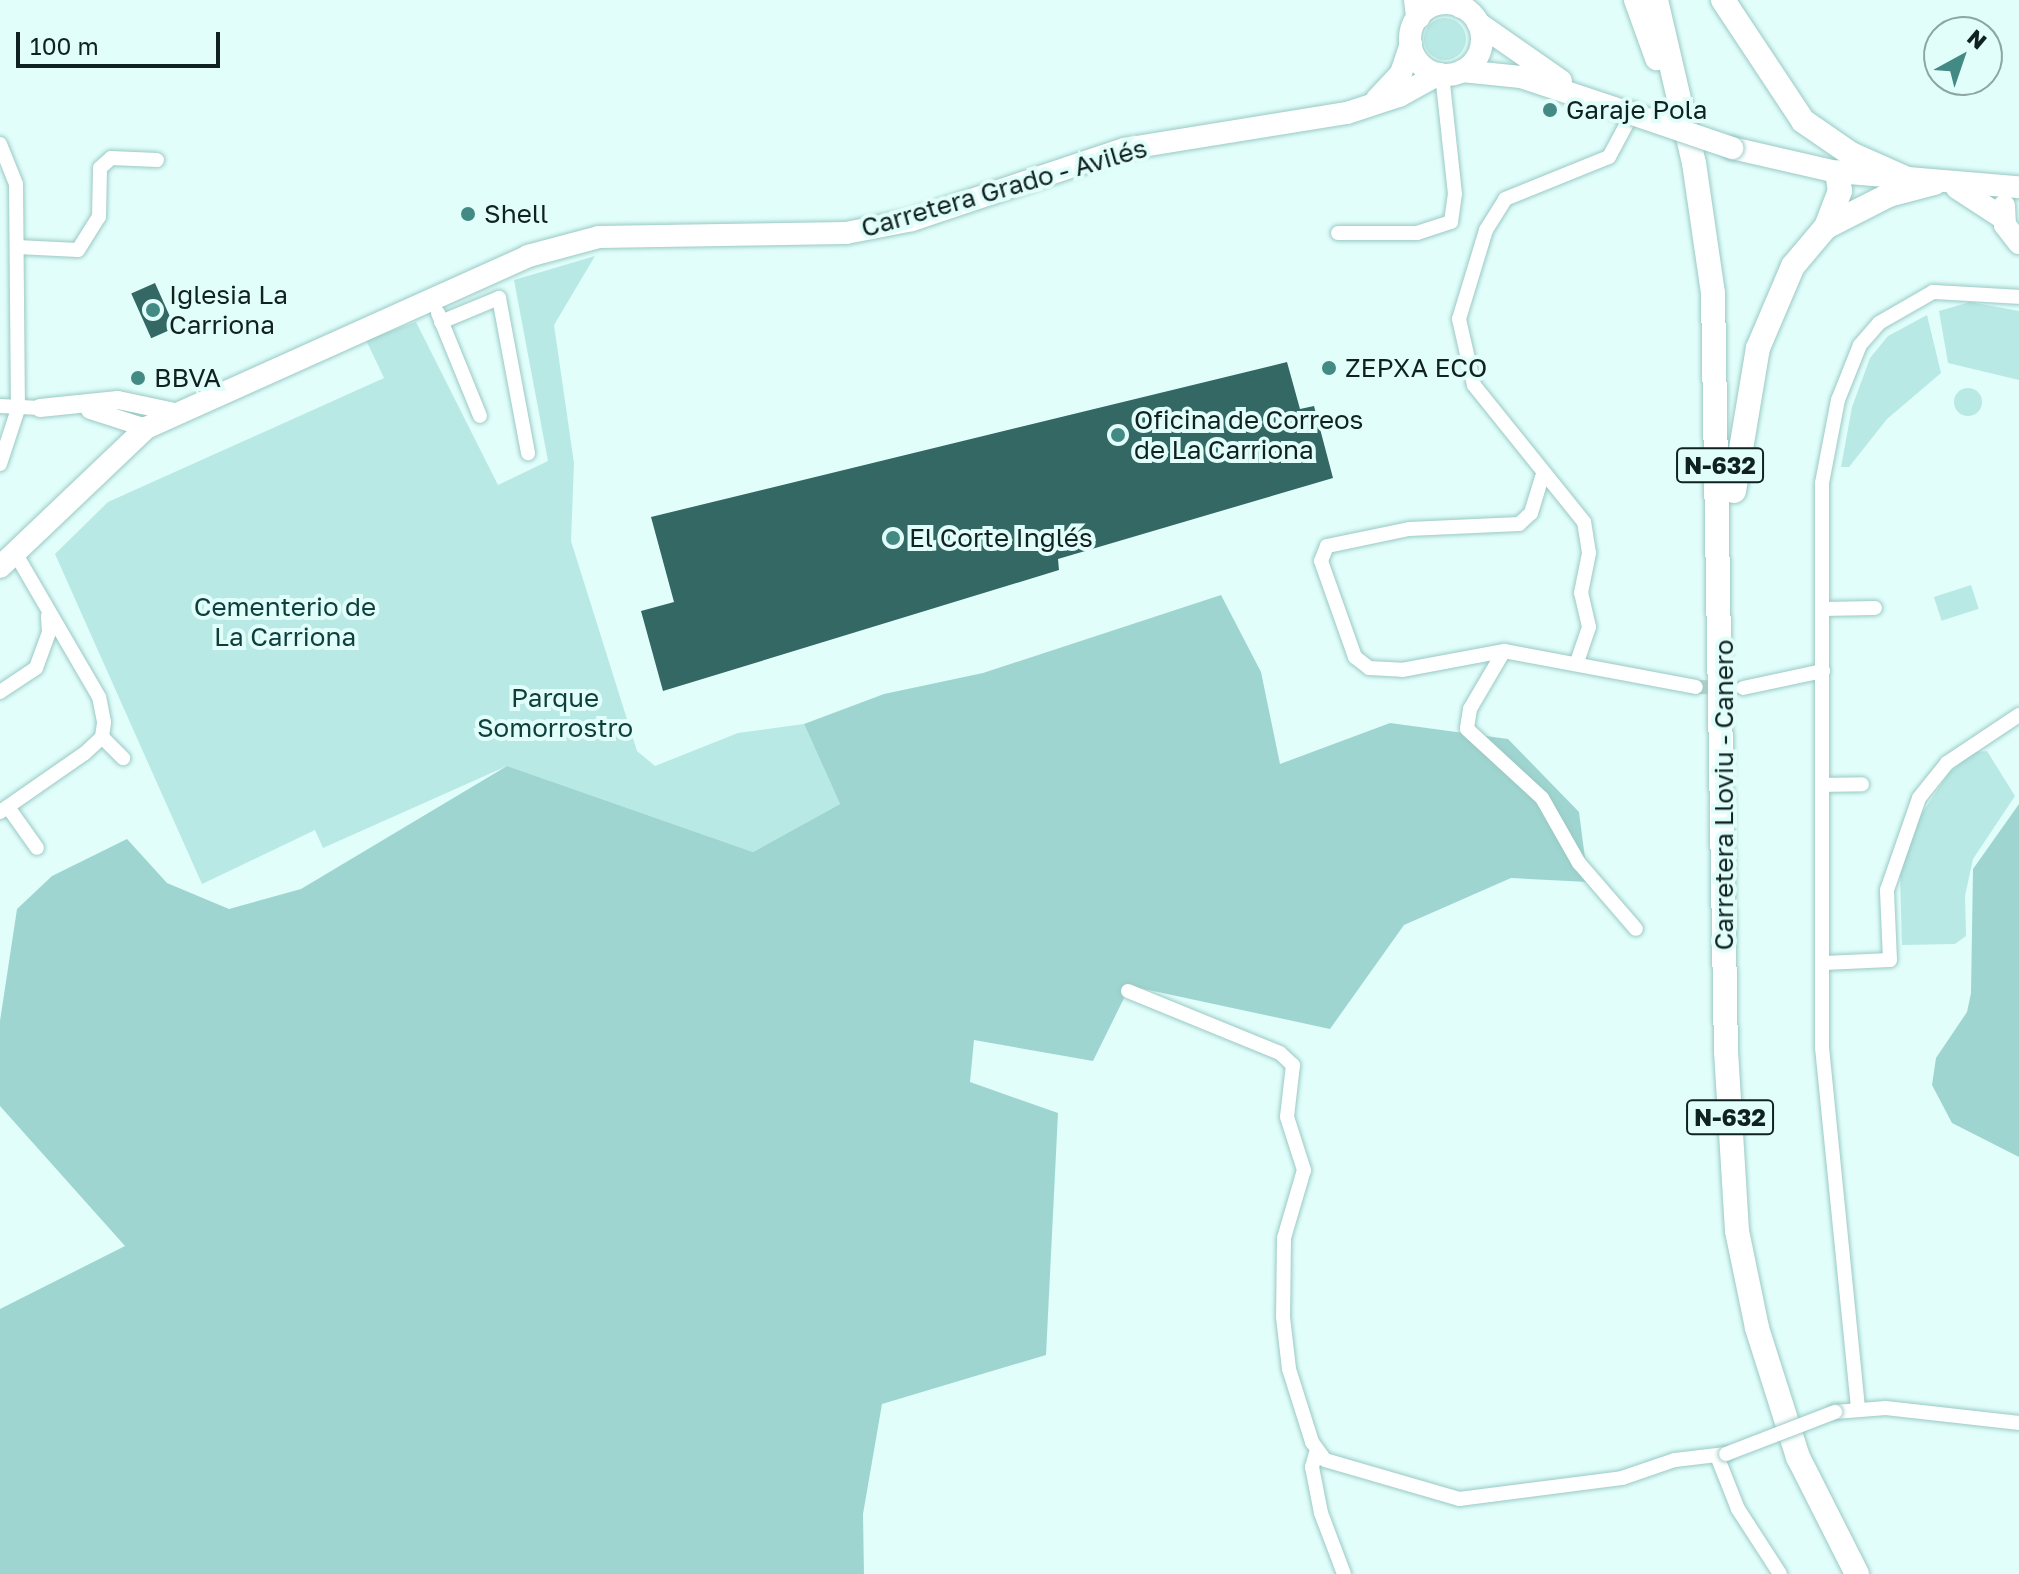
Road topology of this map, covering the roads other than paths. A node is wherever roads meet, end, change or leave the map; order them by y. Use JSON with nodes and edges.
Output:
{"nodes":[{"id":1,"x":1636,"y":0,"type":"edge"},
{"id":2,"x":1656,"y":0,"type":"edge"},
{"id":3,"x":1723,"y":0,"type":"edge"},
{"id":4,"x":1417,"y":9,"type":"edge"},
{"id":5,"x":1465,"y":10,"type":"edge"},
{"id":6,"x":1411,"y":44,"type":"junction"},
{"id":7,"x":1447,"y":73,"type":"junction"},
{"id":8,"x":1579,"y":92,"type":"junction"},
{"id":9,"x":1366,"y":107,"type":"junction"},
{"id":10,"x":1632,"y":114,"type":"junction"},
{"id":11,"x":0,"y":144,"type":"edge"},
{"id":12,"x":157,"y":160,"type":"dead end"},
{"id":13,"x":1837,"y":172,"type":"junction"},
{"id":14,"x":1930,"y":183,"type":"junction"},
{"id":15,"x":2018,"y":187,"type":"edge"},
{"id":16,"x":0,"y":205,"type":"edge"},
{"id":17,"x":17,"y":207,"type":"junction"},
{"id":18,"x":2003,"y":218,"type":"junction"},
{"id":19,"x":1826,"y":227,"type":"junction"},
{"id":20,"x":1338,"y":233,"type":"dead end"},
{"id":21,"x":2019,"y":243,"type":"edge"},
{"id":22,"x":17,"y":247,"type":"junction"},
{"id":23,"x":1713,"y":293,"type":"junction"},
{"id":24,"x":2019,"y":297,"type":"edge"},
{"id":25,"x":432,"y":299,"type":"junction"},
{"id":26,"x":6,"y":314,"type":"edge"},
{"id":27,"x":441,"y":322,"type":"junction"},
{"id":28,"x":0,"y":406,"type":"edge"},
{"id":29,"x":40,"y":408,"type":"junction"},
{"id":30,"x":18,"y":409,"type":"junction"},
{"id":31,"x":175,"y":412,"type":"junction"},
{"id":32,"x":480,"y":416,"type":"dead end"},
{"id":33,"x":146,"y":428,"type":"junction"},
{"id":34,"x":528,"y":453,"type":"dead end"},
{"id":35,"x":0,"y":464,"type":"edge"},
{"id":36,"x":1542,"y":477,"type":"junction"},
{"id":37,"x":8,"y":562,"type":"edge"},
{"id":38,"x":1875,"y":608,"type":"dead end"},
{"id":39,"x":1822,"y":609,"type":"junction"},
{"id":40,"x":48,"y":612,"type":"junction"},
{"id":41,"x":1723,"y":637,"type":"junction"},
{"id":42,"x":1504,"y":651,"type":"junction"},
{"id":43,"x":1577,"y":662,"type":"junction"},
{"id":44,"x":1823,"y":671,"type":"junction"},
{"id":45,"x":1696,"y":687,"type":"tunnel mouth"},
{"id":46,"x":1743,"y":688,"type":"tunnel mouth"},
{"id":47,"x":0,"y":692,"type":"edge"},
{"id":48,"x":2019,"y":715,"type":"edge"},
{"id":49,"x":102,"y":737,"type":"junction"},
{"id":50,"x":123,"y":758,"type":"dead end"},
{"id":51,"x":1862,"y":784,"type":"dead end"},
{"id":52,"x":1823,"y":785,"type":"junction"},
{"id":53,"x":4,"y":810,"type":"edge"},
{"id":54,"x":37,"y":848,"type":"dead end"},
{"id":55,"x":1636,"y":929,"type":"dead end"},
{"id":56,"x":1824,"y":963,"type":"junction"},
{"id":57,"x":1128,"y":991,"type":"dead end"},
{"id":58,"x":1858,"y":1408,"type":"junction"},
{"id":59,"x":2019,"y":1423,"type":"edge"},
{"id":60,"x":1316,"y":1453,"type":"junction"},
{"id":61,"x":1722,"y":1455,"type":"junction"},
{"id":62,"x":1344,"y":1574,"type":"edge"},
{"id":63,"x":1780,"y":1574,"type":"edge"},
{"id":64,"x":1857,"y":1574,"type":"edge"}],
"edges":[{"from":1,"to":23,"type":"highway"},
{"from":2,"to":23,"type":"highway","name":"Carretera Lloviu - Canero","number":"N-632"},
{"from":3,"to":14,"type":"highway"},
{"from":4,"to":5,"type":"main road"},
{"from":4,"to":6,"type":"main road"},
{"from":5,"to":7,"type":"main road"},
{"from":5,"to":8,"type":"main road"},
{"from":6,"to":7,"type":"main road"},
{"from":6,"to":9,"type":"main road"},
{"from":7,"to":8,"type":"main road"},
{"from":7,"to":9,"type":"main road","name":"Carretera Grado - Avilés"},
{"from":7,"to":20,"type":"street"},
{"from":8,"to":10,"type":"main road"},
{"from":9,"to":25,"type":"main road","name":"Carretera Grado - Avilés"},
{"from":10,"to":13,"type":"main road","bridge":true},
{"from":10,"to":36,"type":"street"},
{"from":11,"to":17,"type":"street"},
{"from":12,"to":22,"type":"street"},
{"from":13,"to":14,"type":"main road"},
{"from":13,"to":19,"type":"highway"},
{"from":14,"to":15,"type":"main road"},
{"from":14,"to":18,"type":"main road"},
{"from":14,"to":19,"type":"highway"},
{"from":15,"to":18,"type":"main road"},
{"from":16,"to":17,"type":"street"},
{"from":17,"to":22,"type":"street"},
{"from":18,"to":21,"type":"main road"},
{"from":19,"to":41,"type":"highway"},
{"from":22,"to":26,"type":"street"},
{"from":23,"to":41,"type":"highway","name":"Carretera Lloviu - Canero","number":"N-632"},
{"from":24,"to":39,"type":"street"},
{"from":25,"to":27,"type":"street"},
{"from":25,"to":31,"type":"main road"},
{"from":26,"to":30,"type":"street"},
{"from":27,"to":32,"type":"street"},
{"from":27,"to":34,"type":"street"},
{"from":28,"to":30,"type":"street"},
{"from":29,"to":30,"type":"street"},
{"from":29,"to":31,"type":"street"},
{"from":29,"to":33,"type":"street"},
{"from":30,"to":35,"type":"street"},
{"from":31,"to":33,"type":"main road"},
{"from":33,"to":37,"type":"main road"},
{"from":36,"to":42,"type":"street"},
{"from":36,"to":43,"type":"street"},
{"from":37,"to":40,"type":"street"},
{"from":38,"to":39,"type":"street"},
{"from":39,"to":44,"type":"street"},
{"from":40,"to":47,"type":"street"},
{"from":40,"to":49,"type":"street"},
{"from":41,"to":64,"type":"highway","name":"Carretera Lloviu - Canero","number":"N-632"},
{"from":42,"to":43,"type":"street"},
{"from":42,"to":55,"type":"street"},
{"from":43,"to":45,"type":"street"},
{"from":44,"to":46,"type":"street"},
{"from":44,"to":52,"type":"street"},
{"from":48,"to":56,"type":"street"},
{"from":49,"to":50,"type":"street"},
{"from":49,"to":53,"type":"street"},
{"from":51,"to":52,"type":"street"},
{"from":52,"to":56,"type":"street"},
{"from":53,"to":54,"type":"street"},
{"from":56,"to":58,"type":"street"},
{"from":57,"to":60,"type":"street"},
{"from":58,"to":59,"type":"street"},
{"from":58,"to":61,"type":"street","bridge":true},
{"from":60,"to":61,"type":"street"},
{"from":60,"to":62,"type":"street"},
{"from":61,"to":63,"type":"street"}]}
